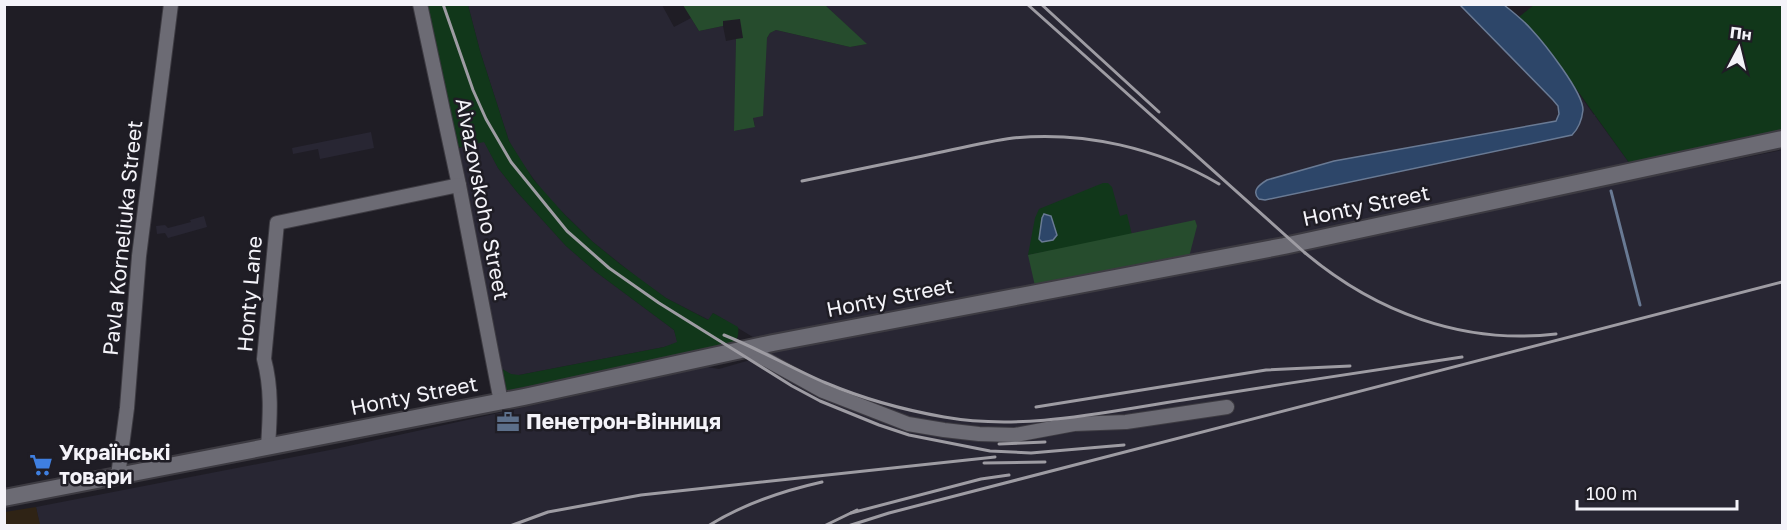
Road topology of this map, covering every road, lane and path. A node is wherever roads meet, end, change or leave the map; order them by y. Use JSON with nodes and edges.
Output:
{"nodes":[{"id":1,"x":171,"y":4,"type":"edge"},
{"id":2,"x":420,"y":4,"type":"edge"},
{"id":3,"x":1782,"y":140,"type":"edge"},
{"id":4,"x":459,"y":185,"type":"junction"},
{"id":5,"x":747,"y":349,"type":"junction"},
{"id":6,"x":501,"y":402,"type":"junction"},
{"id":7,"x":1227,"y":406,"type":"dead end"},
{"id":8,"x":268,"y":447,"type":"junction"},
{"id":9,"x":118,"y":476,"type":"junction"},
{"id":10,"x":4,"y":498,"type":"edge"}],
"edges":[{"from":1,"to":9,"type":"street","name":"Pavla Korneliuka Street"},
{"from":2,"to":4,"type":"street","name":"Aivazovskoho Street"},
{"from":3,"to":5,"type":"street","name":"Honty Street"},
{"from":4,"to":6,"type":"street","name":"Aivazovskoho Street"},
{"from":4,"to":8,"type":"street","name":"Honty Lane"},
{"from":5,"to":6,"type":"street","name":"Honty Street"},
{"from":5,"to":7,"type":"street"},
{"from":6,"to":8,"type":"street","name":"Honty Street"},
{"from":8,"to":9,"type":"street","name":"Honty Street"},
{"from":9,"to":10,"type":"street","name":"Honty Street"}]}
